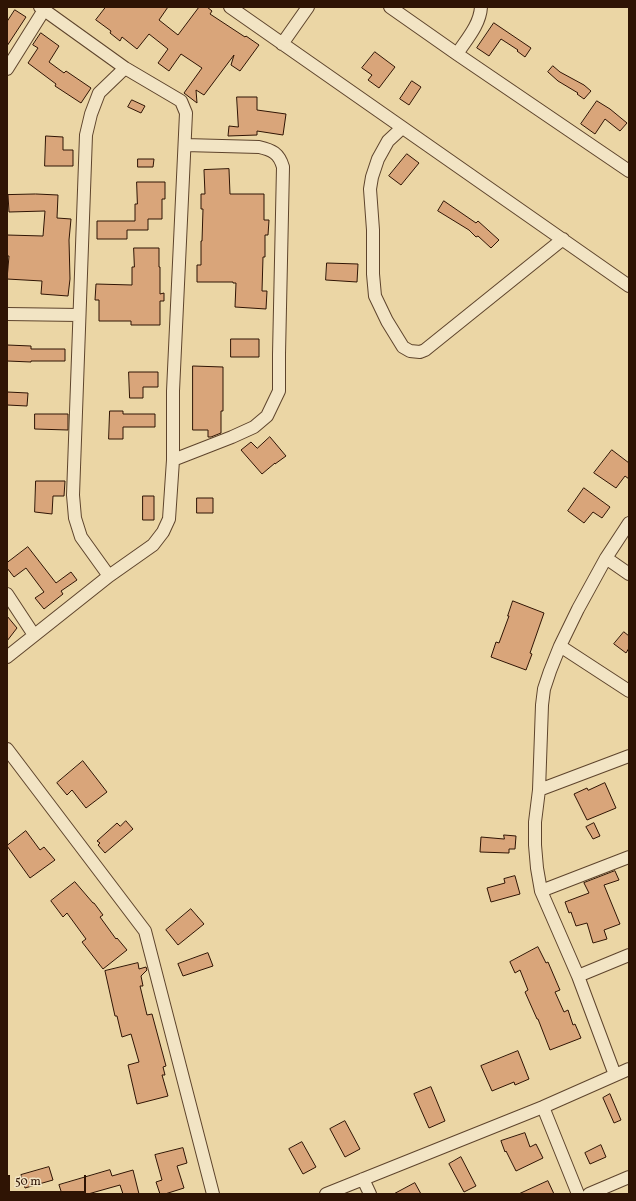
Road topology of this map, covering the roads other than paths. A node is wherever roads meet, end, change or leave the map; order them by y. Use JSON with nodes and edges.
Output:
{"nodes":[{"id":1,"x":230,"y":7,"type":"edge"},
{"id":2,"x":308,"y":7,"type":"edge"},
{"id":3,"x":390,"y":7,"type":"edge"},
{"id":4,"x":481,"y":7,"type":"edge"},
{"id":5,"x":42,"y":8,"type":"edge"},
{"id":6,"x":282,"y":44,"type":"junction"},
{"id":7,"x":457,"y":54,"type":"junction"},
{"id":8,"x":125,"y":68,"type":"junction"},
{"id":9,"x":7,"y":70,"type":"edge"},
{"id":10,"x":402,"y":128,"type":"junction"},
{"id":11,"x":185,"y":144,"type":"junction"},
{"id":12,"x":629,"y":171,"type":"edge"},
{"id":13,"x":563,"y":239,"type":"junction"},
{"id":14,"x":629,"y":286,"type":"edge"},
{"id":15,"x":7,"y":314,"type":"edge"},
{"id":16,"x":79,"y":315,"type":"junction"},
{"id":17,"x":173,"y":460,"type":"junction"},
{"id":18,"x":629,"y":523,"type":"edge"},
{"id":19,"x":606,"y":558,"type":"junction"},
{"id":20,"x":629,"y":574,"type":"edge"},
{"id":21,"x":109,"y":576,"type":"junction"},
{"id":22,"x":7,"y":594,"type":"edge"},
{"id":23,"x":34,"y":636,"type":"junction"},
{"id":24,"x":560,"y":646,"type":"junction"},
{"id":25,"x":7,"y":656,"type":"edge"},
{"id":26,"x":629,"y":691,"type":"edge"},
{"id":27,"x":7,"y":749,"type":"edge"},
{"id":28,"x":629,"y":756,"type":"edge"},
{"id":29,"x":539,"y":790,"type":"junction"},
{"id":30,"x":629,"y":857,"type":"edge"},
{"id":31,"x":541,"y":891,"type":"junction"},
{"id":32,"x":629,"y":955,"type":"edge"},
{"id":33,"x":578,"y":976,"type":"junction"},
{"id":34,"x":629,"y":1069,"type":"edge"},
{"id":35,"x":615,"y":1074,"type":"junction"},
{"id":36,"x":542,"y":1107,"type":"junction"},
{"id":37,"x":629,"y":1177,"type":"edge"},
{"id":38,"x":363,"y":1179,"type":"junction"},
{"id":39,"x":213,"y":1194,"type":"edge"},
{"id":40,"x":326,"y":1194,"type":"edge"},
{"id":41,"x":370,"y":1194,"type":"edge"},
{"id":42,"x":578,"y":1194,"type":"edge"},
{"id":43,"x":589,"y":1194,"type":"edge"}],
"edges":[{"from":1,"to":6,"type":"street"},
{"from":2,"to":6,"type":"street"},
{"from":3,"to":7,"type":"street"},
{"from":4,"to":7,"type":"street"},
{"from":5,"to":8,"type":"street"},
{"from":5,"to":9,"type":"street"},
{"from":6,"to":10,"type":"street"},
{"from":7,"to":12,"type":"street"},
{"from":8,"to":11,"type":"street"},
{"from":8,"to":16,"type":"street"},
{"from":10,"to":13,"type":"street"},
{"from":10,"to":13,"type":"street"},
{"from":11,"to":17,"type":"street"},
{"from":11,"to":17,"type":"street"},
{"from":13,"to":14,"type":"street"},
{"from":15,"to":16,"type":"street"},
{"from":16,"to":21,"type":"street"},
{"from":17,"to":21,"type":"street"},
{"from":18,"to":19,"type":"street"},
{"from":19,"to":20,"type":"street"},
{"from":19,"to":24,"type":"street"},
{"from":21,"to":23,"type":"street"},
{"from":22,"to":23,"type":"street"},
{"from":23,"to":25,"type":"street"},
{"from":24,"to":26,"type":"street"},
{"from":24,"to":29,"type":"street"},
{"from":27,"to":39,"type":"street"},
{"from":28,"to":29,"type":"street"},
{"from":29,"to":31,"type":"street"},
{"from":30,"to":31,"type":"street"},
{"from":31,"to":33,"type":"street"},
{"from":32,"to":33,"type":"street"},
{"from":33,"to":35,"type":"street"},
{"from":34,"to":35,"type":"street"},
{"from":35,"to":36,"type":"street"},
{"from":36,"to":38,"type":"street"},
{"from":36,"to":42,"type":"street"},
{"from":37,"to":43,"type":"street"},
{"from":38,"to":40,"type":"street"},
{"from":38,"to":41,"type":"street"}]}
